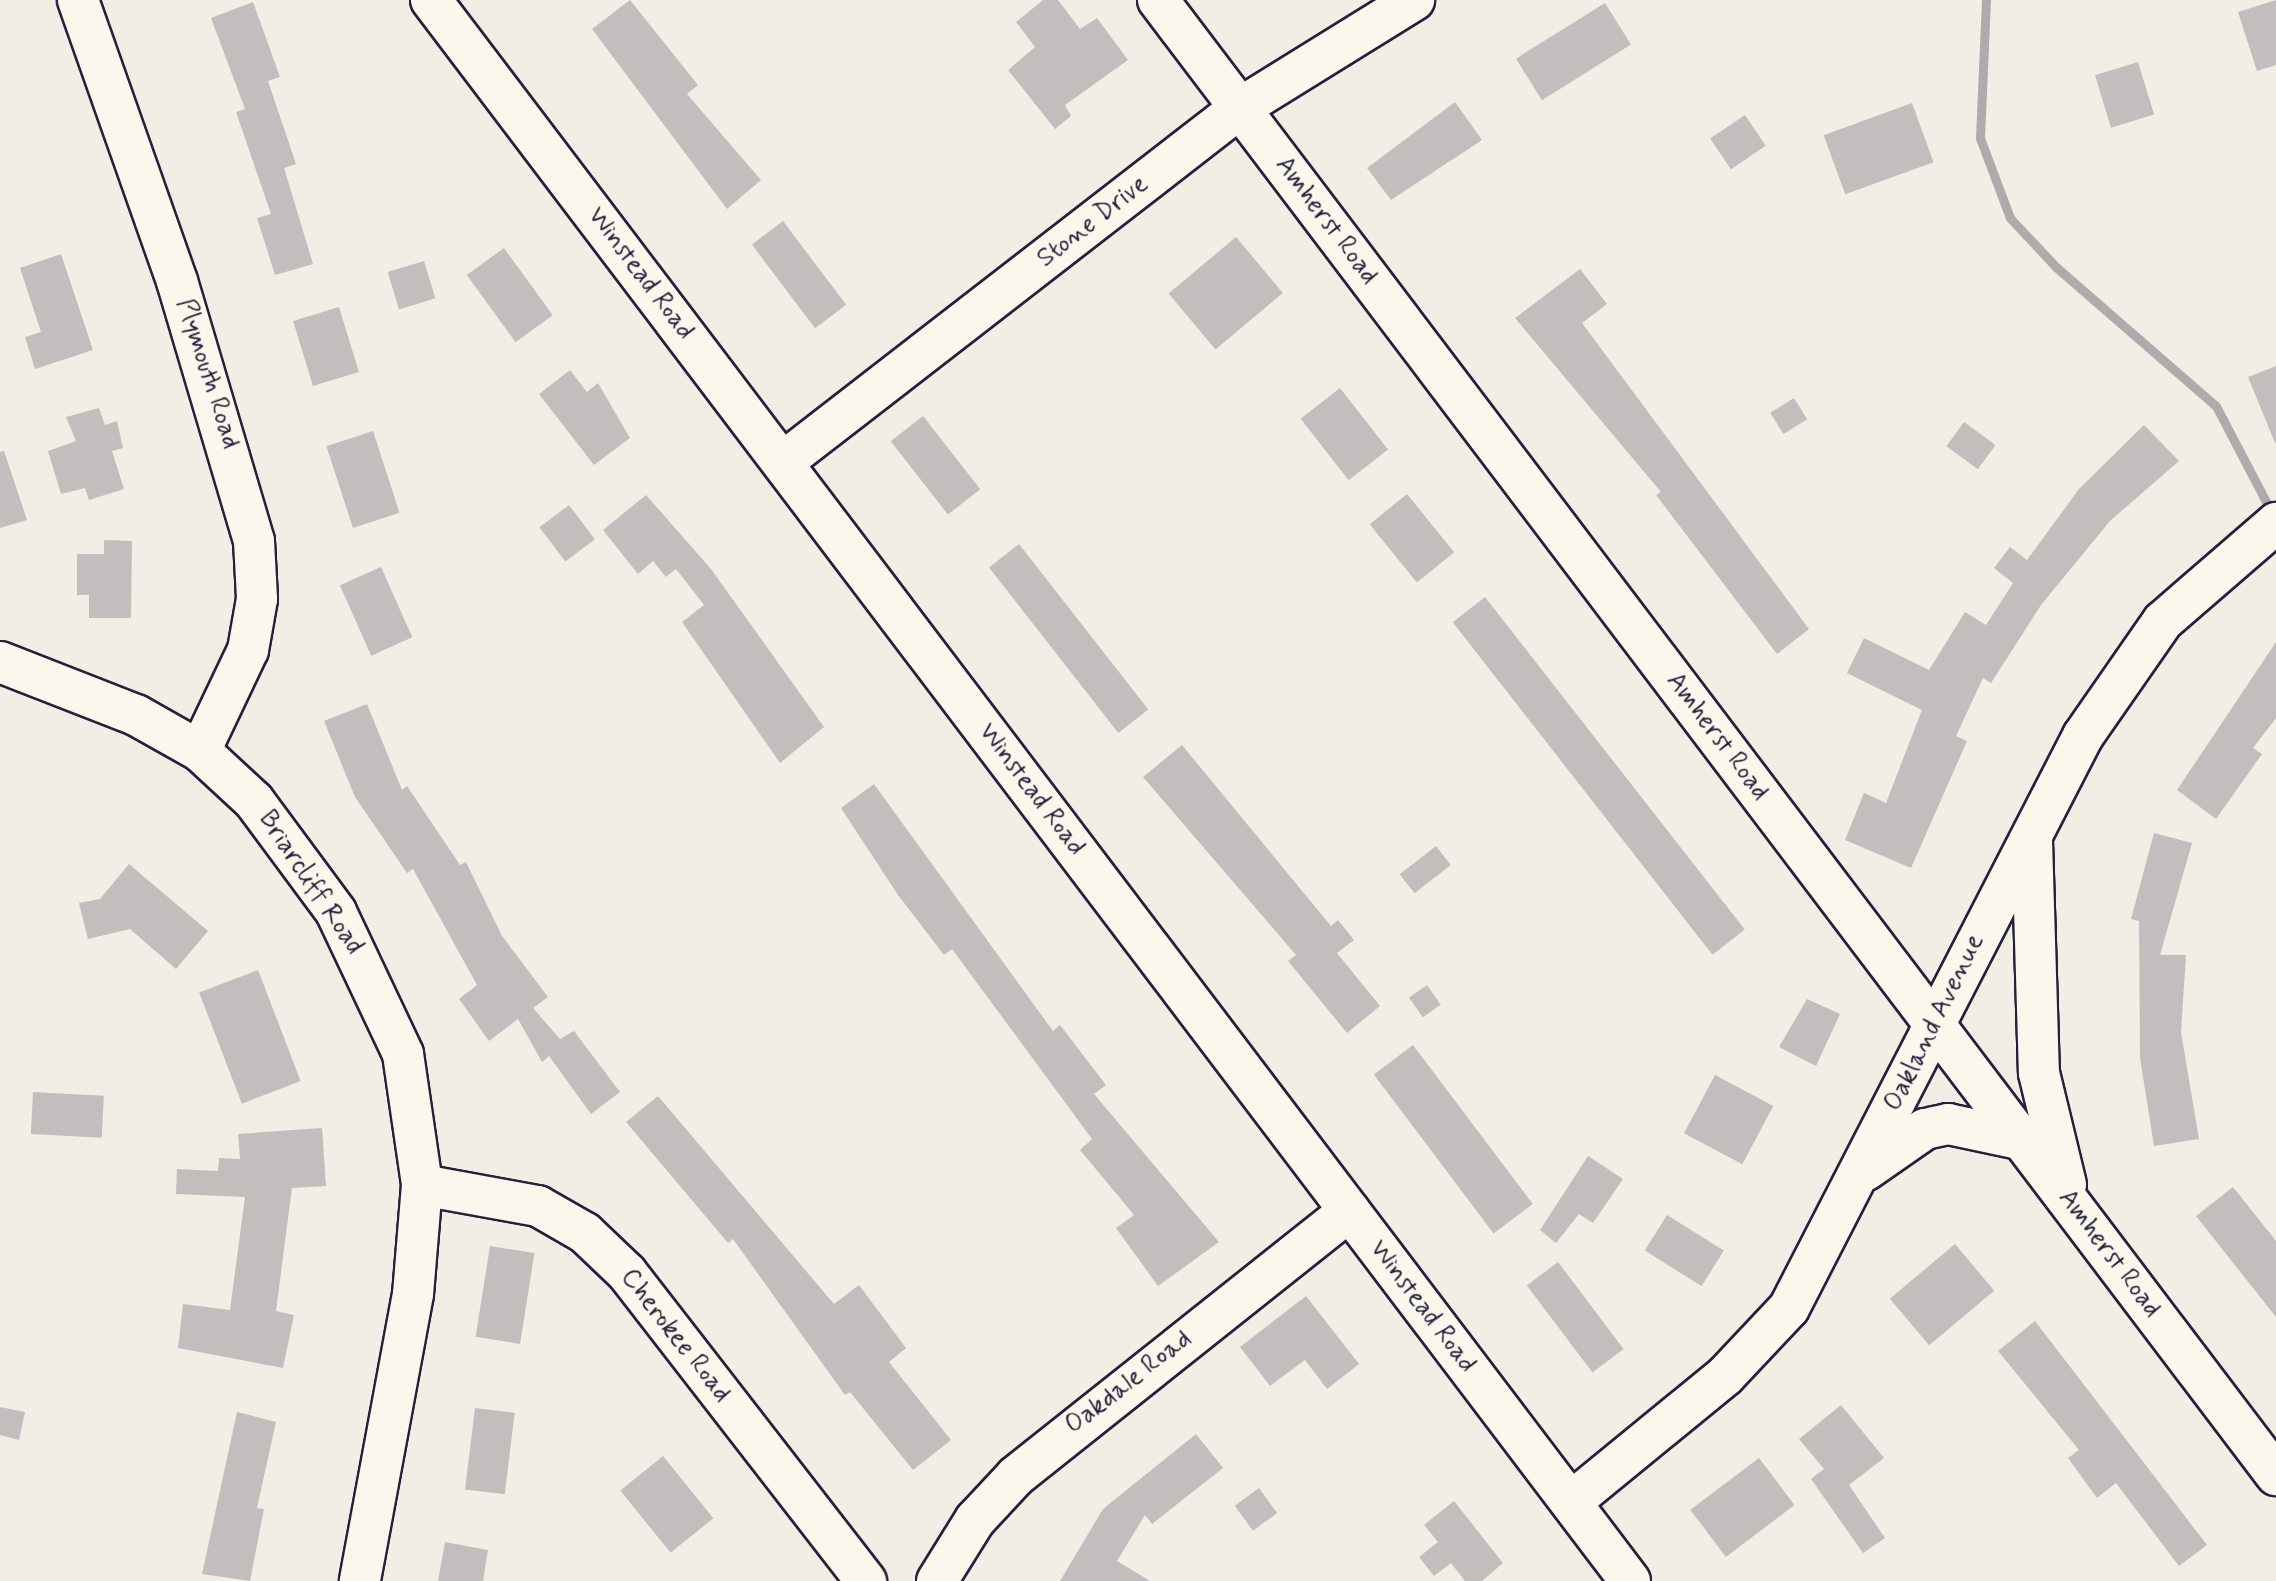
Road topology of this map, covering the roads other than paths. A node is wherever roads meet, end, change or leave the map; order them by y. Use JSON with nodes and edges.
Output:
{"nodes":[{"id":1,"x":78,"y":0,"type":"edge"},
{"id":2,"x":431,"y":0,"type":"edge"},
{"id":3,"x":1158,"y":0,"type":"edge"},
{"id":4,"x":1414,"y":0,"type":"edge"},
{"id":5,"x":1240,"y":108,"type":"junction"},
{"id":6,"x":783,"y":462,"type":"junction"},
{"id":7,"x":2276,"y":523,"type":"edge"},
{"id":8,"x":0,"y":662,"type":"edge"},
{"id":9,"x":200,"y":751,"type":"junction"},
{"id":10,"x":2034,"y":827,"type":"junction"},
{"id":11,"x":1935,"y":1024,"type":"junction"},
{"id":12,"x":2023,"y":1140,"type":"junction"},
{"id":13,"x":1860,"y":1174,"type":"junction"},
{"id":14,"x":422,"y":1185,"type":"junction"},
{"id":15,"x":2074,"y":1207,"type":"junction"},
{"id":16,"x":1349,"y":1211,"type":"junction"},
{"id":17,"x":2276,"y":1475,"type":"edge"},
{"id":18,"x":1571,"y":1502,"type":"junction"},
{"id":19,"x":360,"y":1581,"type":"edge"},
{"id":20,"x":866,"y":1581,"type":"edge"},
{"id":21,"x":937,"y":1581,"type":"edge"},
{"id":22,"x":1630,"y":1581,"type":"edge"}],
"edges":[{"from":1,"to":9,"type":"street","name":"Plymouth Road"},
{"from":2,"to":6,"type":"street","name":"Winstead Road"},
{"from":3,"to":5,"type":"street","name":"Amherst Road"},
{"from":4,"to":5,"type":"street","name":"Stone Drive"},
{"from":5,"to":6,"type":"street","name":"Stone Drive"},
{"from":5,"to":11,"type":"street","name":"Amherst Road"},
{"from":6,"to":16,"type":"street","name":"Winstead Road"},
{"from":7,"to":10,"type":"street","name":"Oakland Avenue"},
{"from":8,"to":9,"type":"street","name":"Briarcliff Road"},
{"from":9,"to":14,"type":"street","name":"Briarcliff Road"},
{"from":10,"to":11,"type":"street","name":"Oakland Avenue"},
{"from":10,"to":15,"type":"street"},
{"from":11,"to":12,"type":"street","name":"Amherst Road"},
{"from":11,"to":13,"type":"street","name":"Oakland Avenue"},
{"from":12,"to":13,"type":"street"},
{"from":12,"to":15,"type":"street","name":"Amherst Road"},
{"from":13,"to":18,"type":"street","name":"Oakland Avenue"},
{"from":14,"to":19,"type":"street","name":"Briarcliff Road"},
{"from":14,"to":20,"type":"street","name":"Cherokee Road"},
{"from":15,"to":17,"type":"street","name":"Amherst Road"},
{"from":16,"to":18,"type":"street","name":"Winstead Road"},
{"from":16,"to":21,"type":"street","name":"Oakdale Road"},
{"from":18,"to":22,"type":"street","name":"Winstead Road"}]}
